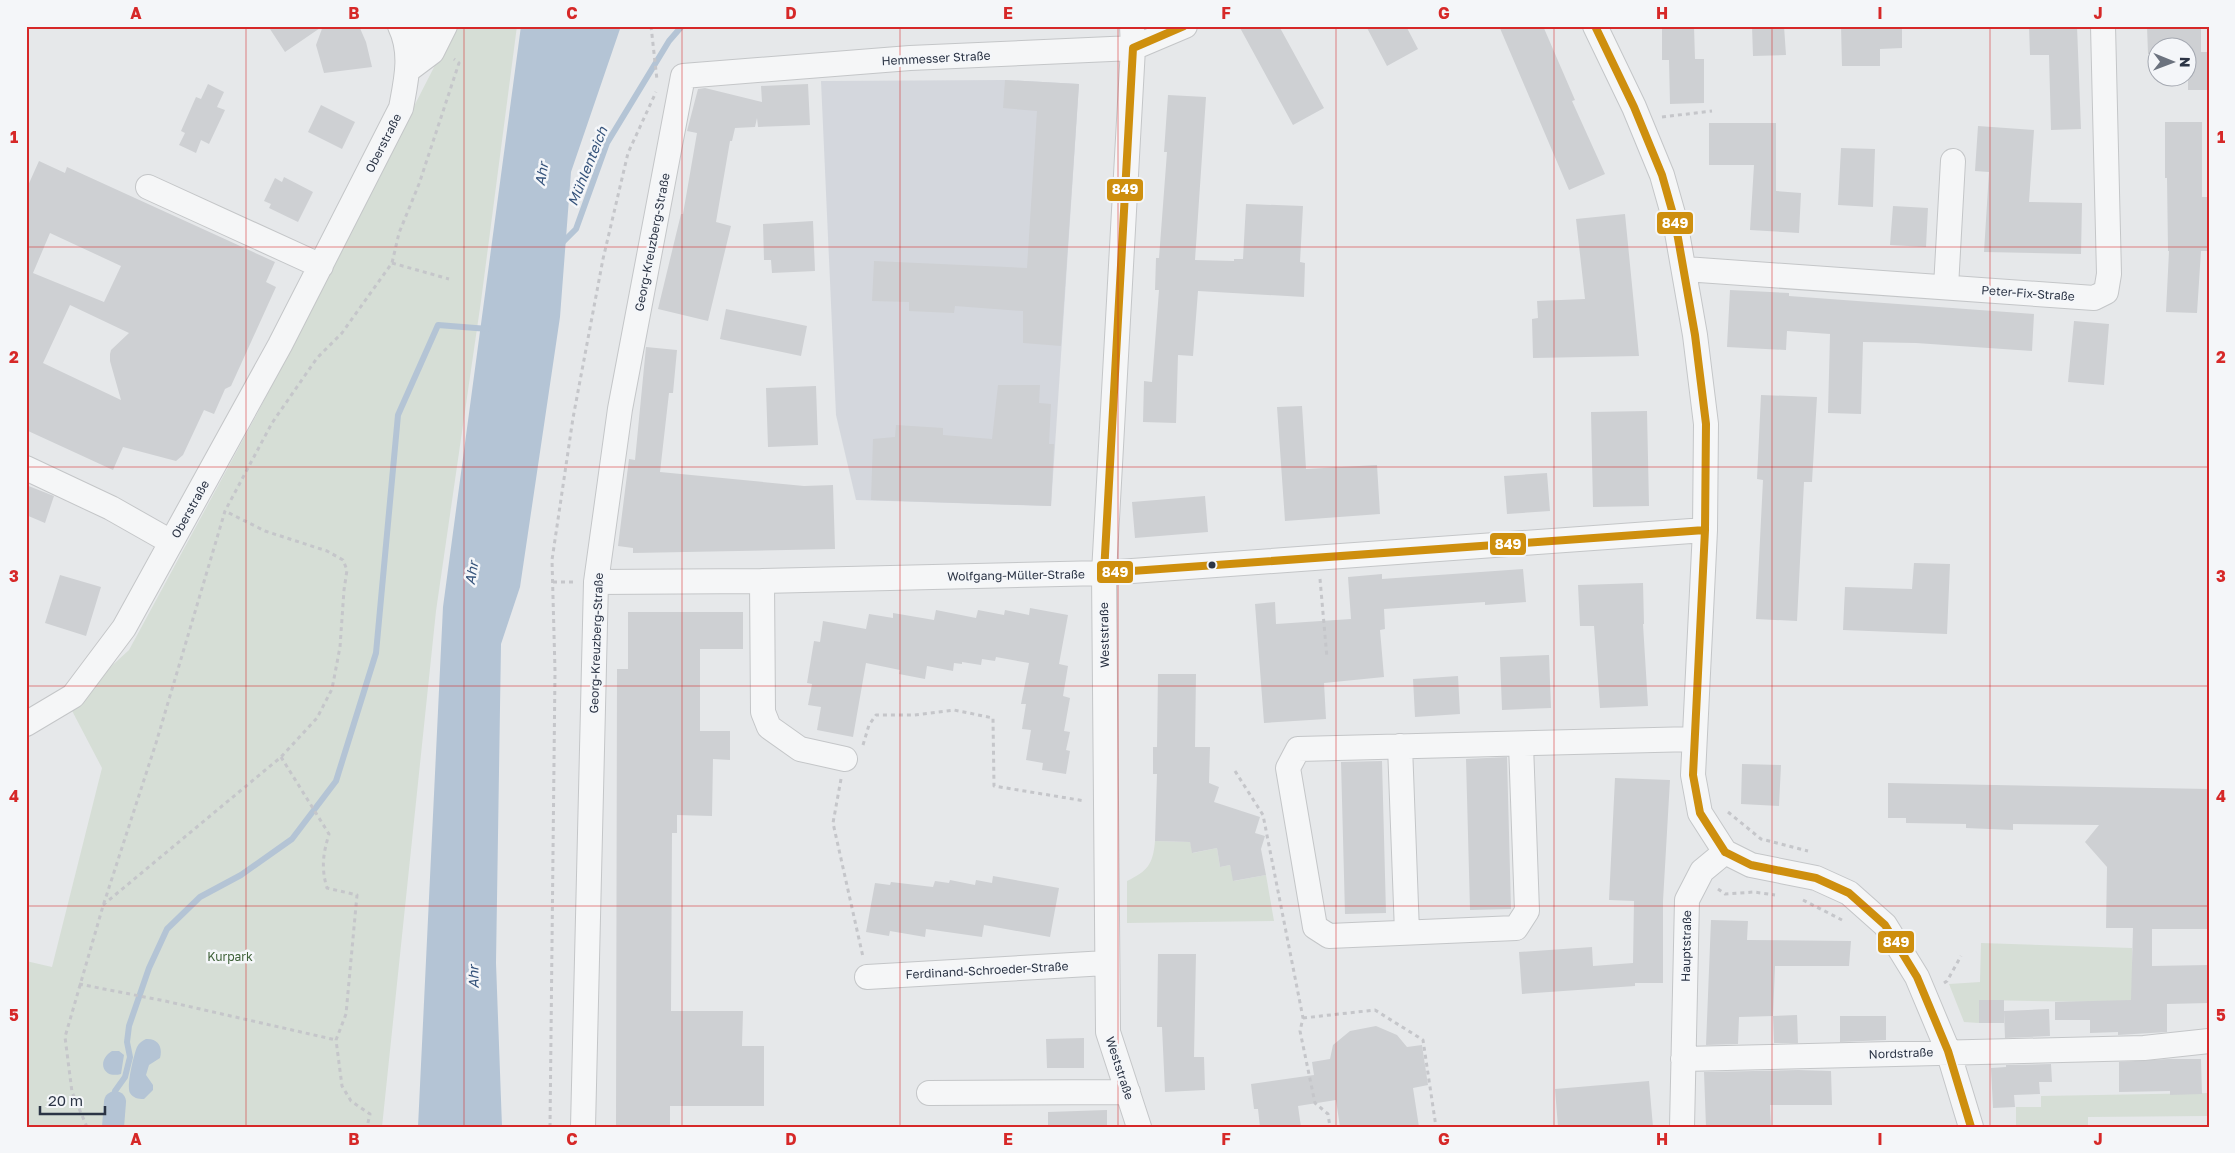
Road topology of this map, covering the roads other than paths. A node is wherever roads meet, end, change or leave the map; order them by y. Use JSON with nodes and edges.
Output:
{"nodes":[{"id":1,"x":400,"y":26,"type":"edge"},
{"id":2,"x":1185,"y":26,"type":"edge"},
{"id":3,"x":1595,"y":26,"type":"edge"},
{"id":4,"x":2103,"y":26,"type":"edge"},
{"id":5,"x":434,"y":32,"type":"edge"},
{"id":6,"x":1133,"y":37,"type":"edge"},
{"id":7,"x":408,"y":61,"type":"junction"},
{"id":8,"x":683,"y":76,"type":"joint"},
{"id":9,"x":1953,"y":161,"type":"dead end"},
{"id":10,"x":148,"y":187,"type":"dead end"},
{"id":11,"x":320,"y":266,"type":"junction"},
{"id":12,"x":1685,"y":269,"type":"junction"},
{"id":13,"x":1946,"y":287,"type":"junction"},
{"id":14,"x":26,"y":468,"type":"edge"},
{"id":15,"x":1705,"y":530,"type":"junction"},
{"id":16,"x":171,"y":542,"type":"junction"},
{"id":17,"x":1104,"y":573,"type":"junction"},
{"id":18,"x":762,"y":581,"type":"junction"},
{"id":19,"x":589,"y":582,"type":"junction"},
{"id":20,"x":26,"y":724,"type":"edge"},
{"id":21,"x":1694,"y":739,"type":"junction"},
{"id":22,"x":1522,"y":744,"type":"junction"},
{"id":23,"x":1400,"y":746,"type":"junction"},
{"id":24,"x":845,"y":759,"type":"road end"},
{"id":25,"x":1725,"y":852,"type":"junction"},
{"id":26,"x":1407,"y":932,"type":"junction"},
{"id":27,"x":1106,"y":963,"type":"junction"},
{"id":28,"x":867,"y":977,"type":"road end"},
{"id":29,"x":2209,"y":1041,"type":"edge"},
{"id":30,"x":1948,"y":1051,"type":"junction"},
{"id":31,"x":1683,"y":1059,"type":"junction"},
{"id":32,"x":1128,"y":1092,"type":"junction"},
{"id":33,"x":929,"y":1093,"type":"dead end"},
{"id":34,"x":583,"y":1127,"type":"edge"},
{"id":35,"x":1139,"y":1127,"type":"edge"},
{"id":36,"x":1682,"y":1127,"type":"edge"},
{"id":37,"x":1971,"y":1127,"type":"edge"}],
"edges":[{"from":1,"to":7,"type":"street"},
{"from":2,"to":6,"type":"street","name":"Hemmesser Straße"},
{"from":3,"to":12,"type":"street"},
{"from":4,"to":13,"type":"street","name":"Peter-Fix-Straße"},
{"from":5,"to":7,"type":"street"},
{"from":6,"to":8,"type":"street","name":"Hemmesser Straße"},
{"from":6,"to":17,"type":"street","name":"Weststraße"},
{"from":7,"to":11,"type":"street","name":"Oberstraße"},
{"from":8,"to":19,"type":"street","name":"Georg-Kreuzberg-Straße"},
{"from":9,"to":13,"type":"street"},
{"from":10,"to":11,"type":"street"},
{"from":11,"to":16,"type":"street","name":"Oberstraße"},
{"from":12,"to":13,"type":"street","name":"Peter-Fix-Straße"},
{"from":12,"to":15,"type":"street"},
{"from":14,"to":16,"type":"street"},
{"from":15,"to":17,"type":"street","name":"Wolfgang-Müller-Straße"},
{"from":15,"to":21,"type":"street"},
{"from":16,"to":20,"type":"street","name":"Oberstraße"},
{"from":17,"to":18,"type":"street","name":"Wolfgang-Müller-Straße"},
{"from":17,"to":27,"type":"street","name":"Weststraße"},
{"from":18,"to":19,"type":"street","name":"Wolfgang-Müller-Straße"},
{"from":18,"to":24,"type":"street"},
{"from":19,"to":34,"type":"street","name":"Georg-Kreuzberg-Straße"},
{"from":21,"to":22,"type":"street"},
{"from":21,"to":25,"type":"street"},
{"from":22,"to":23,"type":"street"},
{"from":22,"to":26,"type":"street"},
{"from":23,"to":26,"type":"street"},
{"from":23,"to":26,"type":"street"},
{"from":25,"to":30,"type":"street"},
{"from":25,"to":31,"type":"street","name":"Hauptstraße"},
{"from":27,"to":28,"type":"street","name":"Ferdinand-Schroeder-Straße"},
{"from":27,"to":32,"type":"street","name":"Weststraße"},
{"from":29,"to":30,"type":"street","name":"Nordstraße"},
{"from":30,"to":31,"type":"street","name":"Nordstraße"},
{"from":30,"to":37,"type":"street"},
{"from":31,"to":36,"type":"street","name":"Hauptstraße"},
{"from":32,"to":33,"type":"street"},
{"from":32,"to":35,"type":"street","name":"Weststraße"}]}
